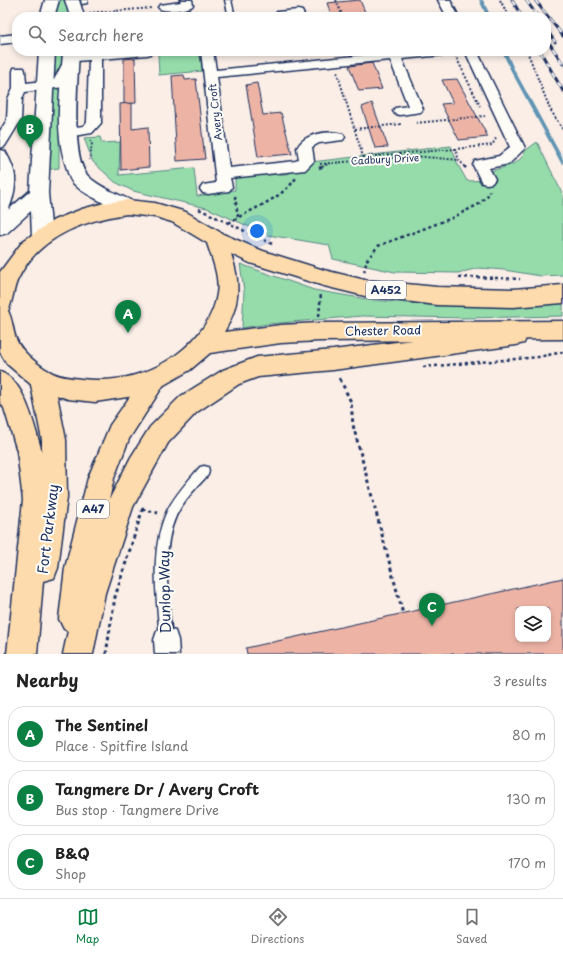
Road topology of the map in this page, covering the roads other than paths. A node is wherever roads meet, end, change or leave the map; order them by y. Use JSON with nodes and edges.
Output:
{"nodes":[{"id":1,"x":52,"y":0,"type":"edge"},
{"id":2,"x":186,"y":0,"type":"edge"},
{"id":3,"x":228,"y":0,"type":"edge"},
{"id":4,"x":444,"y":0,"type":"edge"},
{"id":5,"x":161,"y":7,"type":"road end"},
{"id":6,"x":48,"y":12,"type":"edge"},
{"id":7,"x":231,"y":12,"type":"edge"},
{"id":8,"x":450,"y":12,"type":"edge"},
{"id":9,"x":12,"y":39,"type":"edge"},
{"id":10,"x":0,"y":40,"type":"edge"},
{"id":11,"x":47,"y":56,"type":"edge"},
{"id":12,"x":71,"y":56,"type":"edge"},
{"id":13,"x":71,"y":56,"type":"edge"},
{"id":14,"x":83,"y":56,"type":"edge"},
{"id":15,"x":98,"y":56,"type":"edge"},
{"id":16,"x":208,"y":56,"type":"edge"},
{"id":17,"x":312,"y":56,"type":"edge"},
{"id":18,"x":395,"y":56,"type":"joint"},
{"id":19,"x":473,"y":56,"type":"edge"},
{"id":20,"x":95,"y":57,"type":"junction"},
{"id":21,"x":314,"y":64,"type":"junction"},
{"id":22,"x":19,"y":71,"type":"dead end"},
{"id":23,"x":211,"y":74,"type":"junction"},
{"id":24,"x":44,"y":86,"type":"junction"},
{"id":25,"x":20,"y":88,"type":"junction"},
{"id":26,"x":400,"y":110,"type":"dead end"},
{"id":27,"x":67,"y":132,"type":"junction"},
{"id":28,"x":338,"y":137,"type":"dead end"},
{"id":29,"x":0,"y":143,"type":"edge"},
{"id":30,"x":0,"y":155,"type":"edge"},
{"id":31,"x":222,"y":174,"type":"junction"},
{"id":32,"x":487,"y":179,"type":"road end"},
{"id":33,"x":208,"y":190,"type":"dead end"},
{"id":34,"x":39,"y":193,"type":"junction"},
{"id":35,"x":127,"y":207,"type":"junction"},
{"id":36,"x":0,"y":212,"type":"edge"},
{"id":37,"x":0,"y":228,"type":"edge"},
{"id":38,"x":223,"y":231,"type":"junction"},
{"id":39,"x":42,"y":237,"type":"junction"},
{"id":40,"x":8,"y":265,"type":"edge"},
{"id":41,"x":563,"y":294,"type":"edge"},
{"id":42,"x":0,"y":306,"type":"edge"},
{"id":43,"x":0,"y":317,"type":"edge"},
{"id":44,"x":560,"y":338,"type":"edge"},
{"id":45,"x":204,"y":344,"type":"junction"},
{"id":46,"x":7,"y":354,"type":"edge"},
{"id":47,"x":156,"y":378,"type":"junction"},
{"id":48,"x":42,"y":380,"type":"junction"},
{"id":49,"x":0,"y":382,"type":"edge"},
{"id":50,"x":204,"y":471,"type":"dead end"},
{"id":51,"x":167,"y":647,"type":"edge"},
{"id":52,"x":22,"y":654,"type":"edge"},
{"id":53,"x":31,"y":654,"type":"edge"},
{"id":54,"x":70,"y":654,"type":"edge"},
{"id":55,"x":78,"y":654,"type":"edge"}],
"edges":[{"from":1,"to":6,"type":"street"},
{"from":2,"to":5,"type":"street"},
{"from":3,"to":7,"type":"lane"},
{"from":4,"to":8,"type":"street"},
{"from":9,"to":10,"type":"street"},
{"from":11,"to":24,"type":"street"},
{"from":12,"to":24,"type":"street"},
{"from":13,"to":27,"type":"street"},
{"from":14,"to":20,"type":"street"},
{"from":15,"to":20,"type":"street"},
{"from":16,"to":23,"type":"street","name":"Avery Croft"},
{"from":17,"to":21,"type":"street"},
{"from":18,"to":21,"type":"street"},
{"from":18,"to":26,"type":"street"},
{"from":19,"to":32,"type":"street"},
{"from":20,"to":27,"type":"street"},
{"from":21,"to":23,"type":"street"},
{"from":22,"to":25,"type":"street"},
{"from":23,"to":31,"type":"street","name":"Avery Croft"},
{"from":24,"to":25,"type":"street"},
{"from":24,"to":34,"type":"street"},
{"from":25,"to":29,"type":"street"},
{"from":27,"to":35,"type":"street"},
{"from":28,"to":31,"type":"street"},
{"from":30,"to":36,"type":"street"},
{"from":31,"to":33,"type":"street","name":"Avery Croft"},
{"from":34,"to":37,"type":"street"},
{"from":34,"to":39,"type":"street"},
{"from":35,"to":38,"type":"main road"},
{"from":35,"to":39,"type":"main road"},
{"from":38,"to":41,"type":"main road","number":"A452"},
{"from":38,"to":45,"type":"main road"},
{"from":39,"to":40,"type":"main road"},
{"from":40,"to":42,"type":"main road"},
{"from":43,"to":46,"type":"main road"},
{"from":44,"to":45,"type":"main road","name":"Chester Road"},
{"from":44,"to":55,"type":"main road"},
{"from":45,"to":47,"type":"main road"},
{"from":46,"to":48,"type":"main road"},
{"from":47,"to":48,"type":"main road"},
{"from":47,"to":54,"type":"main road","number":"A47"},
{"from":48,"to":53,"type":"main road","name":"Fort Parkway"},
{"from":49,"to":52,"type":"main road"},
{"from":50,"to":51,"type":"lane","name":"Dunlop Way"}]}
